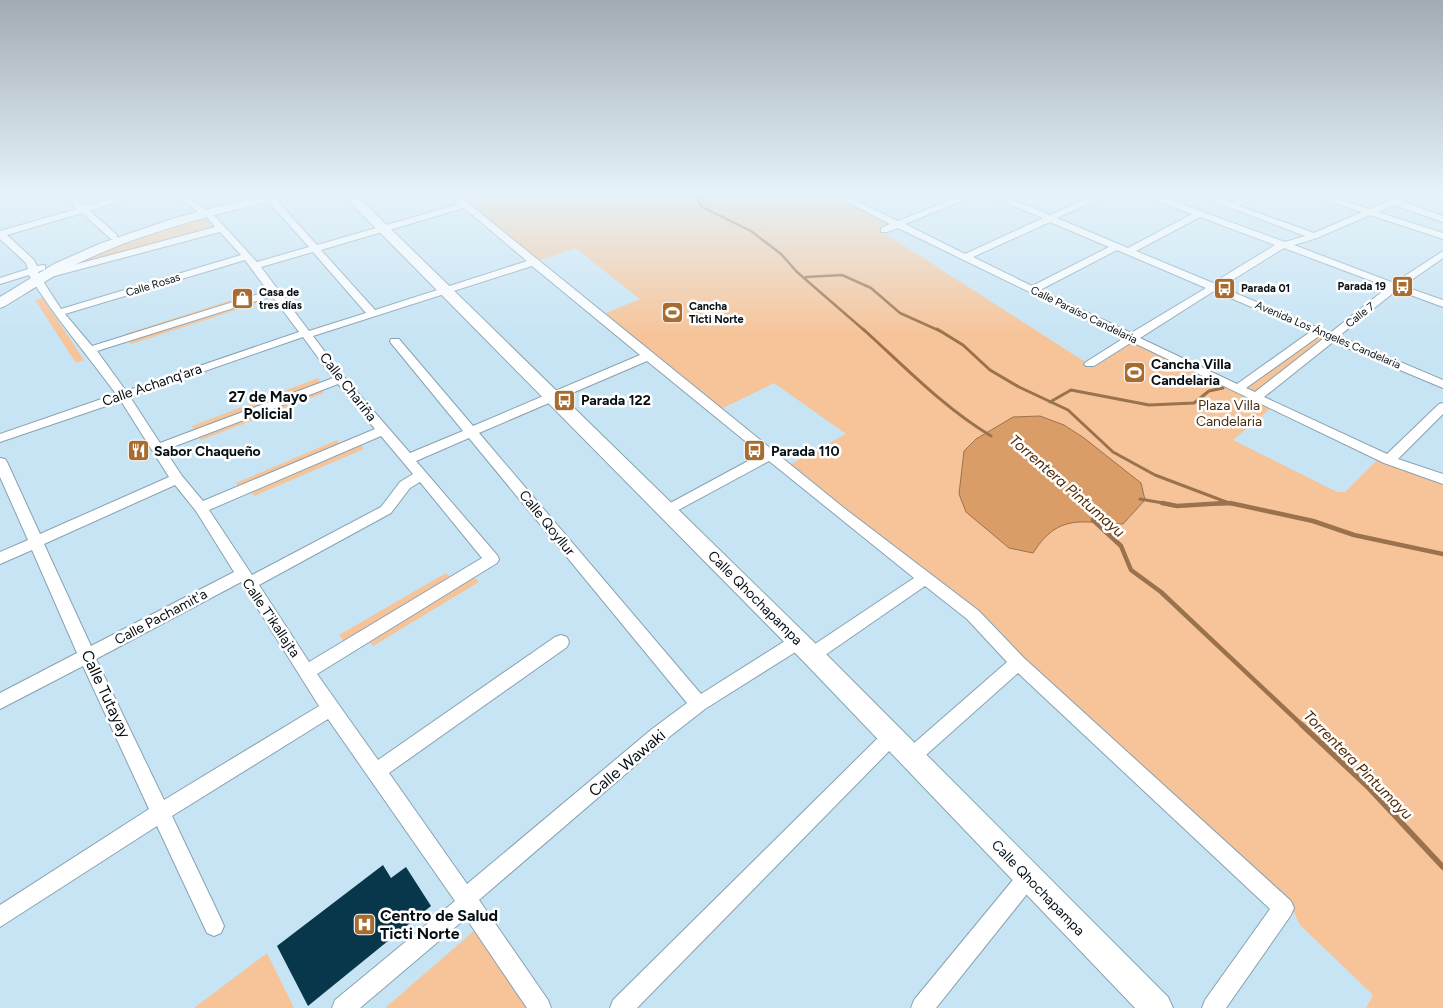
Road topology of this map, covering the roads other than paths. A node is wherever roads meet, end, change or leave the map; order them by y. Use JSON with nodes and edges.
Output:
{"nodes":[{"id":1,"x":8,"y":241,"type":"edge"},
{"id":2,"x":104,"y":241,"type":"edge"},
{"id":3,"x":122,"y":241,"type":"edge"},
{"id":4,"x":171,"y":241,"type":"edge"},
{"id":5,"x":232,"y":241,"type":"edge"},
{"id":6,"x":309,"y":241,"type":"edge"},
{"id":7,"x":340,"y":241,"type":"edge"},
{"id":8,"x":396,"y":241,"type":"edge"},
{"id":9,"x":509,"y":241,"type":"edge"},
{"id":10,"x":933,"y":241,"type":"edge"},
{"id":11,"x":1002,"y":241,"type":"edge"},
{"id":12,"x":1105,"y":241,"type":"edge"},
{"id":13,"x":1148,"y":241,"type":"edge"},
{"id":14,"x":1274,"y":241,"type":"edge"},
{"id":15,"x":1300,"y":241,"type":"edge"},
{"id":16,"x":1117,"y":246,"type":"junction"},
{"id":17,"x":1287,"y":246,"type":"junction"},
{"id":18,"x":315,"y":248,"type":"junction"},
{"id":19,"x":1129,"y":251,"type":"junction"},
{"id":20,"x":1443,"y":254,"type":"edge"},
{"id":21,"x":247,"y":256,"type":"junction"},
{"id":22,"x":966,"y":257,"type":"junction"},
{"id":23,"x":534,"y":262,"type":"junction"},
{"id":24,"x":255,"y":266,"type":"junction"},
{"id":25,"x":40,"y":273,"type":"junction"},
{"id":26,"x":0,"y":281,"type":"edge"},
{"id":27,"x":1396,"y":286,"type":"junction"},
{"id":28,"x":1214,"y":287,"type":"junction"},
{"id":29,"x":1032,"y":290,"type":"junction"},
{"id":30,"x":448,"y":291,"type":"junction"},
{"id":31,"x":274,"y":292,"type":"junction"},
{"id":32,"x":0,"y":296,"type":"edge"},
{"id":33,"x":0,"y":303,"type":"edge"},
{"id":34,"x":1443,"y":304,"type":"edge"},
{"id":35,"x":58,"y":313,"type":"junction"},
{"id":36,"x":373,"y":314,"type":"junction"},
{"id":37,"x":1318,"y":331,"type":"junction"},
{"id":38,"x":306,"y":334,"type":"junction"},
{"id":39,"x":1333,"y":337,"type":"junction"},
{"id":40,"x":1133,"y":339,"type":"junction"},
{"id":41,"x":394,"y":341,"type":"dead end"},
{"id":42,"x":90,"y":350,"type":"junction"},
{"id":43,"x":648,"y":356,"type":"junction"},
{"id":44,"x":1090,"y":364,"type":"dead end"},
{"id":45,"x":340,"y":379,"type":"junction"},
{"id":46,"x":1443,"y":384,"type":"edge"},
{"id":47,"x":1237,"y":389,"type":"junction"},
{"id":48,"x":123,"y":395,"type":"junction"},
{"id":49,"x":553,"y":398,"type":"junction"},
{"id":50,"x":1255,"y":398,"type":"junction"},
{"id":51,"x":1443,"y":407,"type":"edge"},
{"id":52,"x":382,"y":430,"type":"junction"},
{"id":53,"x":471,"y":431,"type":"junction"},
{"id":54,"x":0,"y":438,"type":"edge"},
{"id":55,"x":158,"y":448,"type":"junction"},
{"id":56,"x":770,"y":455,"type":"junction"},
{"id":57,"x":408,"y":459,"type":"junction"},
{"id":58,"x":1389,"y":460,"type":"junction"},
{"id":59,"x":0,"y":462,"type":"edge"},
{"id":60,"x":422,"y":475,"type":"junction"},
{"id":61,"x":177,"y":479,"type":"junction"},
{"id":62,"x":1443,"y":479,"type":"edge"},
{"id":63,"x":201,"y":508,"type":"junction"},
{"id":64,"x":666,"y":511,"type":"junction"},
{"id":65,"x":36,"y":542,"type":"junction"},
{"id":66,"x":0,"y":558,"type":"edge"},
{"id":67,"x":925,"y":578,"type":"junction"},
{"id":68,"x":245,"y":579,"type":"junction"},
{"id":69,"x":561,"y":642,"type":"dead end"},
{"id":70,"x":806,"y":648,"type":"junction"},
{"id":71,"x":87,"y":656,"type":"junction"},
{"id":72,"x":1018,"y":663,"type":"junction"},
{"id":73,"x":307,"y":672,"type":"junction"},
{"id":74,"x":0,"y":701,"type":"edge"},
{"id":75,"x":699,"y":704,"type":"junction"},
{"id":76,"x":330,"y":708,"type":"junction"},
{"id":77,"x":892,"y":736,"type":"junction"},
{"id":78,"x":911,"y":757,"type":"junction"},
{"id":79,"x":377,"y":771,"type":"junction"},
{"id":80,"x":162,"y":812,"type":"junction"},
{"id":81,"x":1028,"y":878,"type":"junction"},
{"id":82,"x":467,"y":901,"type":"junction"},
{"id":83,"x":0,"y":917,"type":"edge"},
{"id":84,"x":214,"y":926,"type":"dead end"},
{"id":85,"x":343,"y":1008,"type":"edge"},
{"id":86,"x":540,"y":1008,"type":"edge"},
{"id":87,"x":621,"y":1008,"type":"edge"},
{"id":88,"x":922,"y":1008,"type":"edge"},
{"id":89,"x":1157,"y":1008,"type":"edge"},
{"id":90,"x":1213,"y":1008,"type":"edge"}],
"edges":[{"from":1,"to":25,"type":"street","name":"Calle T'ikallajta"},
{"from":2,"to":25,"type":"street"},
{"from":3,"to":25,"type":"street"},
{"from":4,"to":25,"type":"street"},
{"from":5,"to":21,"type":"street","name":"Calle Chariña"},
{"from":6,"to":18,"type":"street"},
{"from":7,"to":18,"type":"street"},
{"from":8,"to":30,"type":"street","name":"Calle Qhochapampa"},
{"from":9,"to":23,"type":"street"},
{"from":10,"to":22,"type":"street","name":"Calle Paraíso Candelaria"},
{"from":11,"to":22,"type":"street"},
{"from":12,"to":16,"type":"street","name":"Avenida Los Ángeles Candelaria"},
{"from":13,"to":19,"type":"street"},
{"from":14,"to":17,"type":"street"},
{"from":15,"to":17,"type":"street"},
{"from":16,"to":19,"type":"street","name":"Avenida Los Ángeles Candelaria"},
{"from":16,"to":29,"type":"street"},
{"from":17,"to":27,"type":"street"},
{"from":17,"to":28,"type":"street"},
{"from":18,"to":24,"type":"street"},
{"from":18,"to":36,"type":"street"},
{"from":19,"to":28,"type":"street","name":"Avenida Los Ángeles Candelaria"},
{"from":20,"to":27,"type":"street","name":"Calle 7"},
{"from":21,"to":24,"type":"street","name":"Calle Chariña"},
{"from":21,"to":35,"type":"street","name":"Calle Rosas"},
{"from":22,"to":29,"type":"street","name":"Calle Paraíso Candelaria"},
{"from":23,"to":30,"type":"street","name":"Calle Achanq'ara"},
{"from":23,"to":43,"type":"street"},
{"from":24,"to":31,"type":"street","name":"Calle Chariña"},
{"from":25,"to":26,"type":"street"},
{"from":25,"to":32,"type":"street"},
{"from":25,"to":33,"type":"street"},
{"from":25,"to":35,"type":"street","name":"Calle T'ikallajta"},
{"from":27,"to":34,"type":"street"},
{"from":27,"to":39,"type":"street","name":"Calle 7"},
{"from":28,"to":37,"type":"street","name":"Avenida Los Ángeles Candelaria"},
{"from":28,"to":40,"type":"street"},
{"from":29,"to":40,"type":"street","name":"Calle Paraíso Candelaria"},
{"from":30,"to":36,"type":"street","name":"Calle Achanq'ara"},
{"from":30,"to":49,"type":"street","name":"Calle Qhochapampa"},
{"from":31,"to":38,"type":"street","name":"Calle Chariña"},
{"from":31,"to":42,"type":"street"},
{"from":35,"to":42,"type":"street","name":"Calle T'ikallajta"},
{"from":36,"to":38,"type":"street","name":"Calle Achanq'ara"},
{"from":37,"to":39,"type":"street","name":"Avenida Los Ángeles Candelaria"},
{"from":37,"to":47,"type":"street"},
{"from":38,"to":45,"type":"street","name":"Calle Chariña"},
{"from":38,"to":48,"type":"street","name":"Calle Achanq'ara"},
{"from":39,"to":46,"type":"street","name":"Avenida Los Ángeles Candelaria"},
{"from":39,"to":50,"type":"street","name":"Calle 7"},
{"from":40,"to":44,"type":"street"},
{"from":40,"to":47,"type":"street","name":"Calle Paraíso Candelaria"},
{"from":41,"to":53,"type":"street","name":"Calle Qoyllur"},
{"from":42,"to":48,"type":"street","name":"Calle T'ikallajta"},
{"from":43,"to":49,"type":"street"},
{"from":43,"to":56,"type":"street"},
{"from":45,"to":52,"type":"street","name":"Calle Chariña"},
{"from":45,"to":55,"type":"street"},
{"from":47,"to":50,"type":"street","name":"Calle Paraíso Candelaria"},
{"from":48,"to":54,"type":"street","name":"Calle Achanq'ara"},
{"from":48,"to":55,"type":"street","name":"Calle T'ikallajta"},
{"from":49,"to":53,"type":"street"},
{"from":49,"to":64,"type":"street","name":"Calle Qhochapampa"},
{"from":50,"to":58,"type":"street","name":"Calle Paraíso Candelaria"},
{"from":51,"to":58,"type":"street"},
{"from":52,"to":57,"type":"street","name":"Calle Chariña"},
{"from":52,"to":63,"type":"street"},
{"from":53,"to":57,"type":"street"},
{"from":53,"to":75,"type":"street","name":"Calle Qoyllur"},
{"from":55,"to":61,"type":"street","name":"Calle T'ikallajta"},
{"from":56,"to":64,"type":"street"},
{"from":56,"to":67,"type":"street"},
{"from":57,"to":60,"type":"street","name":"Calle Chariña"},
{"from":58,"to":62,"type":"street","name":"Calle Paraíso Candelaria"},
{"from":59,"to":65,"type":"street","name":"Calle Tutayay"},
{"from":60,"to":68,"type":"street","name":"Calle Pachamit'a"},
{"from":60,"to":73,"type":"street","name":"Calle Chariña"},
{"from":61,"to":63,"type":"street","name":"Calle T'ikallajta"},
{"from":61,"to":65,"type":"street"},
{"from":63,"to":68,"type":"street","name":"Calle T'ikallajta"},
{"from":64,"to":70,"type":"street","name":"Calle Qhochapampa"},
{"from":65,"to":66,"type":"street"},
{"from":65,"to":71,"type":"street","name":"Calle Tutayay"},
{"from":67,"to":70,"type":"street","name":"Calle Wawaki"},
{"from":67,"to":72,"type":"street"},
{"from":68,"to":71,"type":"street","name":"Calle Pachamit'a"},
{"from":68,"to":73,"type":"street","name":"Calle T'ikallajta"},
{"from":69,"to":79,"type":"street"},
{"from":70,"to":75,"type":"street","name":"Calle Wawaki"},
{"from":70,"to":77,"type":"street","name":"Calle Qhochapampa"},
{"from":71,"to":74,"type":"street","name":"Calle Pachamit'a"},
{"from":71,"to":80,"type":"street","name":"Calle Tutayay"},
{"from":72,"to":78,"type":"street"},
{"from":72,"to":90,"type":"street"},
{"from":73,"to":76,"type":"street","name":"Calle T'ikallajta"},
{"from":75,"to":82,"type":"street","name":"Calle Wawaki"},
{"from":76,"to":79,"type":"street","name":"Calle T'ikallajta"},
{"from":76,"to":80,"type":"street"},
{"from":77,"to":78,"type":"street","name":"Calle Qhochapampa"},
{"from":77,"to":87,"type":"street"},
{"from":78,"to":81,"type":"street","name":"Calle Qhochapampa"},
{"from":79,"to":82,"type":"street","name":"Calle T'ikallajta"},
{"from":80,"to":83,"type":"street"},
{"from":80,"to":84,"type":"street","name":"Calle Tutayay"},
{"from":81,"to":88,"type":"street"},
{"from":81,"to":89,"type":"street","name":"Calle Qhochapampa"},
{"from":82,"to":85,"type":"street","name":"Calle Wawaki"},
{"from":82,"to":86,"type":"street","name":"Calle T'ikallajta"}]}
